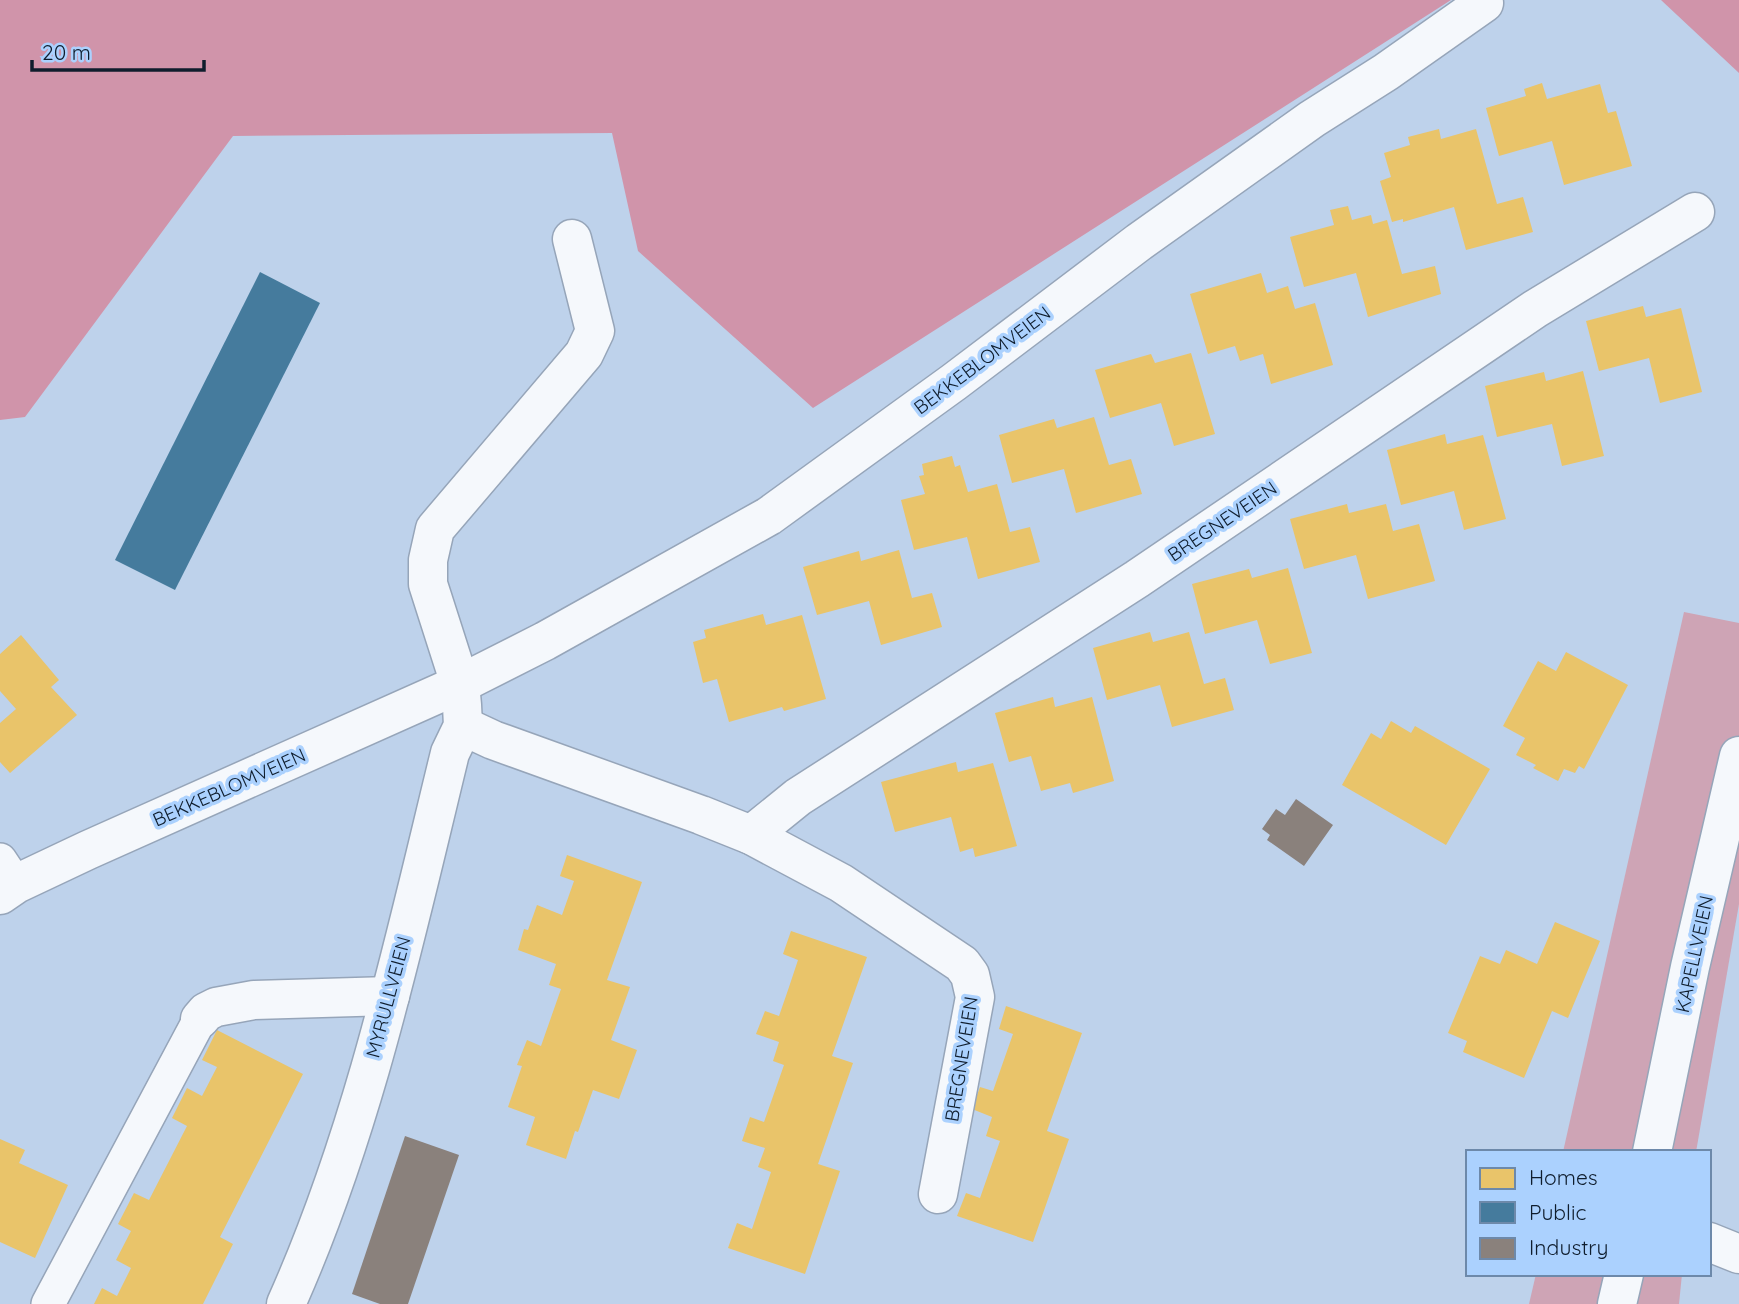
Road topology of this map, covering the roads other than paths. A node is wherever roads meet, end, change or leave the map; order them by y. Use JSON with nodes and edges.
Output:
{"nodes":[{"id":1,"x":1484,"y":3,"type":"dead end"},
{"id":2,"x":1695,"y":212,"type":"dead end"},
{"id":3,"x":572,"y":239,"type":"dead end"},
{"id":4,"x":460,"y":684,"type":"junction"},
{"id":5,"x":463,"y":726,"type":"junction"},
{"id":6,"x":1739,"y":756,"type":"edge"},
{"id":7,"x":751,"y":835,"type":"junction"},
{"id":8,"x":5,"y":880,"type":"edge"},
{"id":9,"x":390,"y":996,"type":"junction"},
{"id":10,"x":200,"y":1019,"type":"joint"},
{"id":11,"x":1652,"y":1150,"type":"edge"},
{"id":12,"x":938,"y":1194,"type":"dead end"},
{"id":13,"x":1711,"y":1243,"type":"edge"},
{"id":14,"x":1739,"y":1254,"type":"edge"},
{"id":15,"x":1624,"y":1276,"type":"edge"},
{"id":16,"x":47,"y":1304,"type":"edge"},
{"id":17,"x":286,"y":1304,"type":"edge"},
{"id":18,"x":1617,"y":1304,"type":"edge"}],
"edges":[{"from":1,"to":4,"type":"street","name":"BEKKEBLOMVEIEN"},
{"from":2,"to":7,"type":"street","name":"BREGNEVEIEN"},
{"from":3,"to":4,"type":"street"},
{"from":4,"to":5,"type":"street","name":"MYRULLVEIEN"},
{"from":4,"to":8,"type":"street","name":"BEKKEBLOMVEIEN"},
{"from":5,"to":7,"type":"street","name":"BREGNEVEIEN"},
{"from":5,"to":9,"type":"street","name":"MYRULLVEIEN"},
{"from":6,"to":11,"type":"street","name":"KAPELLVEIEN"},
{"from":7,"to":12,"type":"street","name":"BREGNEVEIEN"},
{"from":9,"to":10,"type":"street"},
{"from":9,"to":17,"type":"street","name":"MYRULLVEIEN"},
{"from":10,"to":16,"type":"lane"},
{"from":13,"to":14,"type":"street"},
{"from":15,"to":18,"type":"street"}]}
